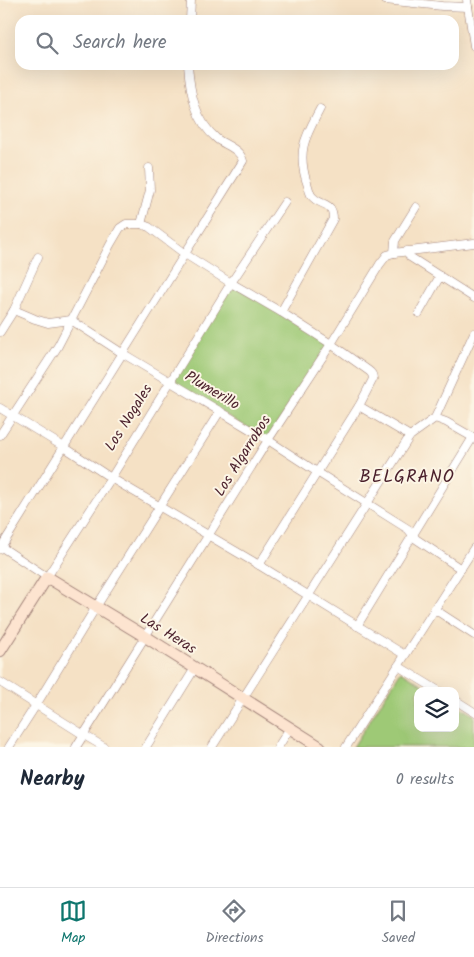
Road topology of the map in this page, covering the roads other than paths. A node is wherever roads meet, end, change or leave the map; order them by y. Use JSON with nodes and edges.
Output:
{"nodes":[{"id":1,"x":190,"y":0,"type":"edge"},
{"id":2,"x":385,"y":0,"type":"edge"},
{"id":3,"x":410,"y":2,"type":"edge"},
{"id":4,"x":468,"y":3,"type":"edge"},
{"id":5,"x":190,"y":15,"type":"edge"},
{"id":6,"x":474,"y":46,"type":"edge"},
{"id":7,"x":188,"y":70,"type":"edge"},
{"id":8,"x":320,"y":109,"type":"dead end"},
{"id":9,"x":149,"y":168,"type":"dead end"},
{"id":10,"x":285,"y":202,"type":"dead end"},
{"id":11,"x":416,"y":207,"type":"dead end"},
{"id":12,"x":141,"y":224,"type":"junction"},
{"id":13,"x":474,"y":243,"type":"edge"},
{"id":14,"x":407,"y":251,"type":"junction"},
{"id":15,"x":394,"y":253,"type":"junction"},
{"id":16,"x":185,"y":254,"type":"junction"},
{"id":17,"x":38,"y":257,"type":"dead end"},
{"id":18,"x":440,"y":276,"type":"junction"},
{"id":19,"x":231,"y":283,"type":"junction"},
{"id":20,"x":474,"y":298,"type":"edge"},
{"id":21,"x":14,"y":310,"type":"junction"},
{"id":22,"x":281,"y":312,"type":"junction"},
{"id":23,"x":419,"y":313,"type":"dead end"},
{"id":24,"x":71,"y":320,"type":"junction"},
{"id":25,"x":0,"y":332,"type":"edge"},
{"id":26,"x":474,"y":333,"type":"edge"},
{"id":27,"x":331,"y":344,"type":"junction"},
{"id":28,"x":122,"y":353,"type":"junction"},
{"id":29,"x":170,"y":382,"type":"junction"},
{"id":30,"x":359,"y":406,"type":"junction"},
{"id":31,"x":0,"y":408,"type":"edge"},
{"id":32,"x":220,"y":412,"type":"junction"},
{"id":33,"x":12,"y":415,"type":"junction"},
{"id":34,"x":435,"y":418,"type":"junction"},
{"id":35,"x":0,"y":435,"type":"edge"},
{"id":36,"x":410,"y":436,"type":"junction"},
{"id":37,"x":473,"y":438,"type":"edge"},
{"id":38,"x":268,"y":440,"type":"junction"},
{"id":39,"x":64,"y":447,"type":"junction"},
{"id":40,"x":317,"y":472,"type":"junction"},
{"id":41,"x":111,"y":478,"type":"junction"},
{"id":42,"x":368,"y":504,"type":"junction"},
{"id":43,"x":159,"y":506,"type":"junction"},
{"id":44,"x":210,"y":535,"type":"junction"},
{"id":45,"x":413,"y":535,"type":"junction"},
{"id":46,"x":0,"y":547,"type":"edge"},
{"id":47,"x":473,"y":552,"type":"edge"},
{"id":48,"x":259,"y":565,"type":"junction"},
{"id":49,"x":461,"y":569,"type":"junction"},
{"id":50,"x":47,"y":577,"type":"junction"},
{"id":51,"x":308,"y":596,"type":"junction"},
{"id":52,"x":96,"y":606,"type":"junction"},
{"id":53,"x":434,"y":609,"type":"junction"},
{"id":54,"x":357,"y":626,"type":"junction"},
{"id":55,"x":474,"y":635,"type":"edge"},
{"id":56,"x":146,"y":637,"type":"junction"},
{"id":57,"x":0,"y":651,"type":"edge"},
{"id":58,"x":404,"y":655,"type":"junction"},
{"id":59,"x":398,"y":666,"type":"junction"},
{"id":60,"x":195,"y":668,"type":"junction"},
{"id":61,"x":0,"y":682,"type":"edge"},
{"id":62,"x":432,"y":687,"type":"edge"},
{"id":63,"x":242,"y":698,"type":"junction"},
{"id":64,"x":459,"y":703,"type":"edge"},
{"id":65,"x":36,"y":705,"type":"junction"},
{"id":66,"x":474,"y":712,"type":"edge"},
{"id":67,"x":290,"y":728,"type":"junction"},
{"id":68,"x":84,"y":735,"type":"junction"},
{"id":69,"x":9,"y":747,"type":"edge"},
{"id":70,"x":76,"y":747,"type":"edge"},
{"id":71,"x":104,"y":747,"type":"edge"},
{"id":72,"x":146,"y":747,"type":"edge"},
{"id":73,"x":212,"y":747,"type":"edge"},
{"id":74,"x":278,"y":747,"type":"edge"},
{"id":75,"x":320,"y":747,"type":"edge"},
{"id":76,"x":346,"y":747,"type":"edge"}],
"edges":[{"from":1,"to":5,"type":"street"},
{"from":2,"to":3,"type":"street"},
{"from":3,"to":4,"type":"street"},
{"from":4,"to":6,"type":"street"},
{"from":7,"to":16,"type":"street"},
{"from":8,"to":22,"type":"street"},
{"from":9,"to":12,"type":"street"},
{"from":10,"to":19,"type":"street","name":"Los Nogales"},
{"from":11,"to":15,"type":"street"},
{"from":12,"to":16,"type":"street"},
{"from":12,"to":24,"type":"street"},
{"from":13,"to":14,"type":"street"},
{"from":14,"to":15,"type":"street"},
{"from":14,"to":18,"type":"street"},
{"from":15,"to":27,"type":"street","name":"Los Algarrobos"},
{"from":16,"to":19,"type":"street"},
{"from":16,"to":28,"type":"street"},
{"from":17,"to":21,"type":"street"},
{"from":18,"to":20,"type":"street"},
{"from":18,"to":23,"type":"street"},
{"from":19,"to":22,"type":"street"},
{"from":19,"to":29,"type":"street","name":"Los Nogales"},
{"from":21,"to":24,"type":"street"},
{"from":21,"to":25,"type":"street"},
{"from":22,"to":27,"type":"street"},
{"from":24,"to":28,"type":"street","name":"Plumerillo"},
{"from":24,"to":33,"type":"street"},
{"from":26,"to":34,"type":"street"},
{"from":27,"to":30,"type":"street"},
{"from":27,"to":38,"type":"street","name":"Los Algarrobos"},
{"from":28,"to":29,"type":"street","name":"Plumerillo"},
{"from":28,"to":39,"type":"street"},
{"from":29,"to":32,"type":"street","name":"Plumerillo"},
{"from":29,"to":41,"type":"street","name":"Los Nogales"},
{"from":30,"to":36,"type":"street"},
{"from":30,"to":40,"type":"street"},
{"from":31,"to":33,"type":"street"},
{"from":32,"to":38,"type":"street","name":"Plumerillo"},
{"from":32,"to":43,"type":"street"},
{"from":33,"to":35,"type":"street"},
{"from":33,"to":39,"type":"street"},
{"from":34,"to":36,"type":"street"},
{"from":34,"to":37,"type":"street"},
{"from":36,"to":42,"type":"street"},
{"from":37,"to":45,"type":"street"},
{"from":38,"to":40,"type":"street","name":"Plumerillo"},
{"from":38,"to":44,"type":"street","name":"Los Algarrobos"},
{"from":39,"to":41,"type":"street"},
{"from":39,"to":46,"type":"street"},
{"from":40,"to":42,"type":"street","name":"Plumerillo"},
{"from":40,"to":48,"type":"street"},
{"from":41,"to":43,"type":"street"},
{"from":41,"to":50,"type":"street","name":"Los Nogales"},
{"from":42,"to":45,"type":"street","name":"Plumerillo"},
{"from":42,"to":51,"type":"street"},
{"from":43,"to":44,"type":"street"},
{"from":43,"to":52,"type":"street"},
{"from":44,"to":48,"type":"street"},
{"from":44,"to":56,"type":"street","name":"Los Algarrobos"},
{"from":45,"to":49,"type":"street","name":"Plumerillo"},
{"from":45,"to":54,"type":"street"},
{"from":46,"to":50,"type":"street","name":"Las Heras"},
{"from":47,"to":49,"type":"street"},
{"from":48,"to":51,"type":"street"},
{"from":49,"to":53,"type":"street"},
{"from":50,"to":52,"type":"street","name":"Las Heras"},
{"from":50,"to":57,"type":"street","name":"Los Nogales"},
{"from":51,"to":54,"type":"street"},
{"from":51,"to":63,"type":"street"},
{"from":52,"to":56,"type":"street","name":"Las Heras"},
{"from":52,"to":65,"type":"street"},
{"from":53,"to":55,"type":"street"},
{"from":53,"to":58,"type":"street"},
{"from":54,"to":58,"type":"street"},
{"from":56,"to":60,"type":"street","name":"Las Heras"},
{"from":56,"to":68,"type":"street","name":"Los Algarrobos"},
{"from":58,"to":59,"type":"street"},
{"from":59,"to":62,"type":"street"},
{"from":59,"to":76,"type":"street"},
{"from":60,"to":63,"type":"street","name":"Las Heras"},
{"from":60,"to":72,"type":"street"},
{"from":61,"to":65,"type":"street"},
{"from":63,"to":67,"type":"street","name":"Las Heras"},
{"from":63,"to":73,"type":"street"},
{"from":64,"to":66,"type":"street"},
{"from":65,"to":68,"type":"street"},
{"from":65,"to":69,"type":"street"},
{"from":67,"to":74,"type":"street"},
{"from":67,"to":75,"type":"street","name":"Las Heras"},
{"from":68,"to":70,"type":"street","name":"Los Algarrobos"},
{"from":68,"to":71,"type":"street"}]}
